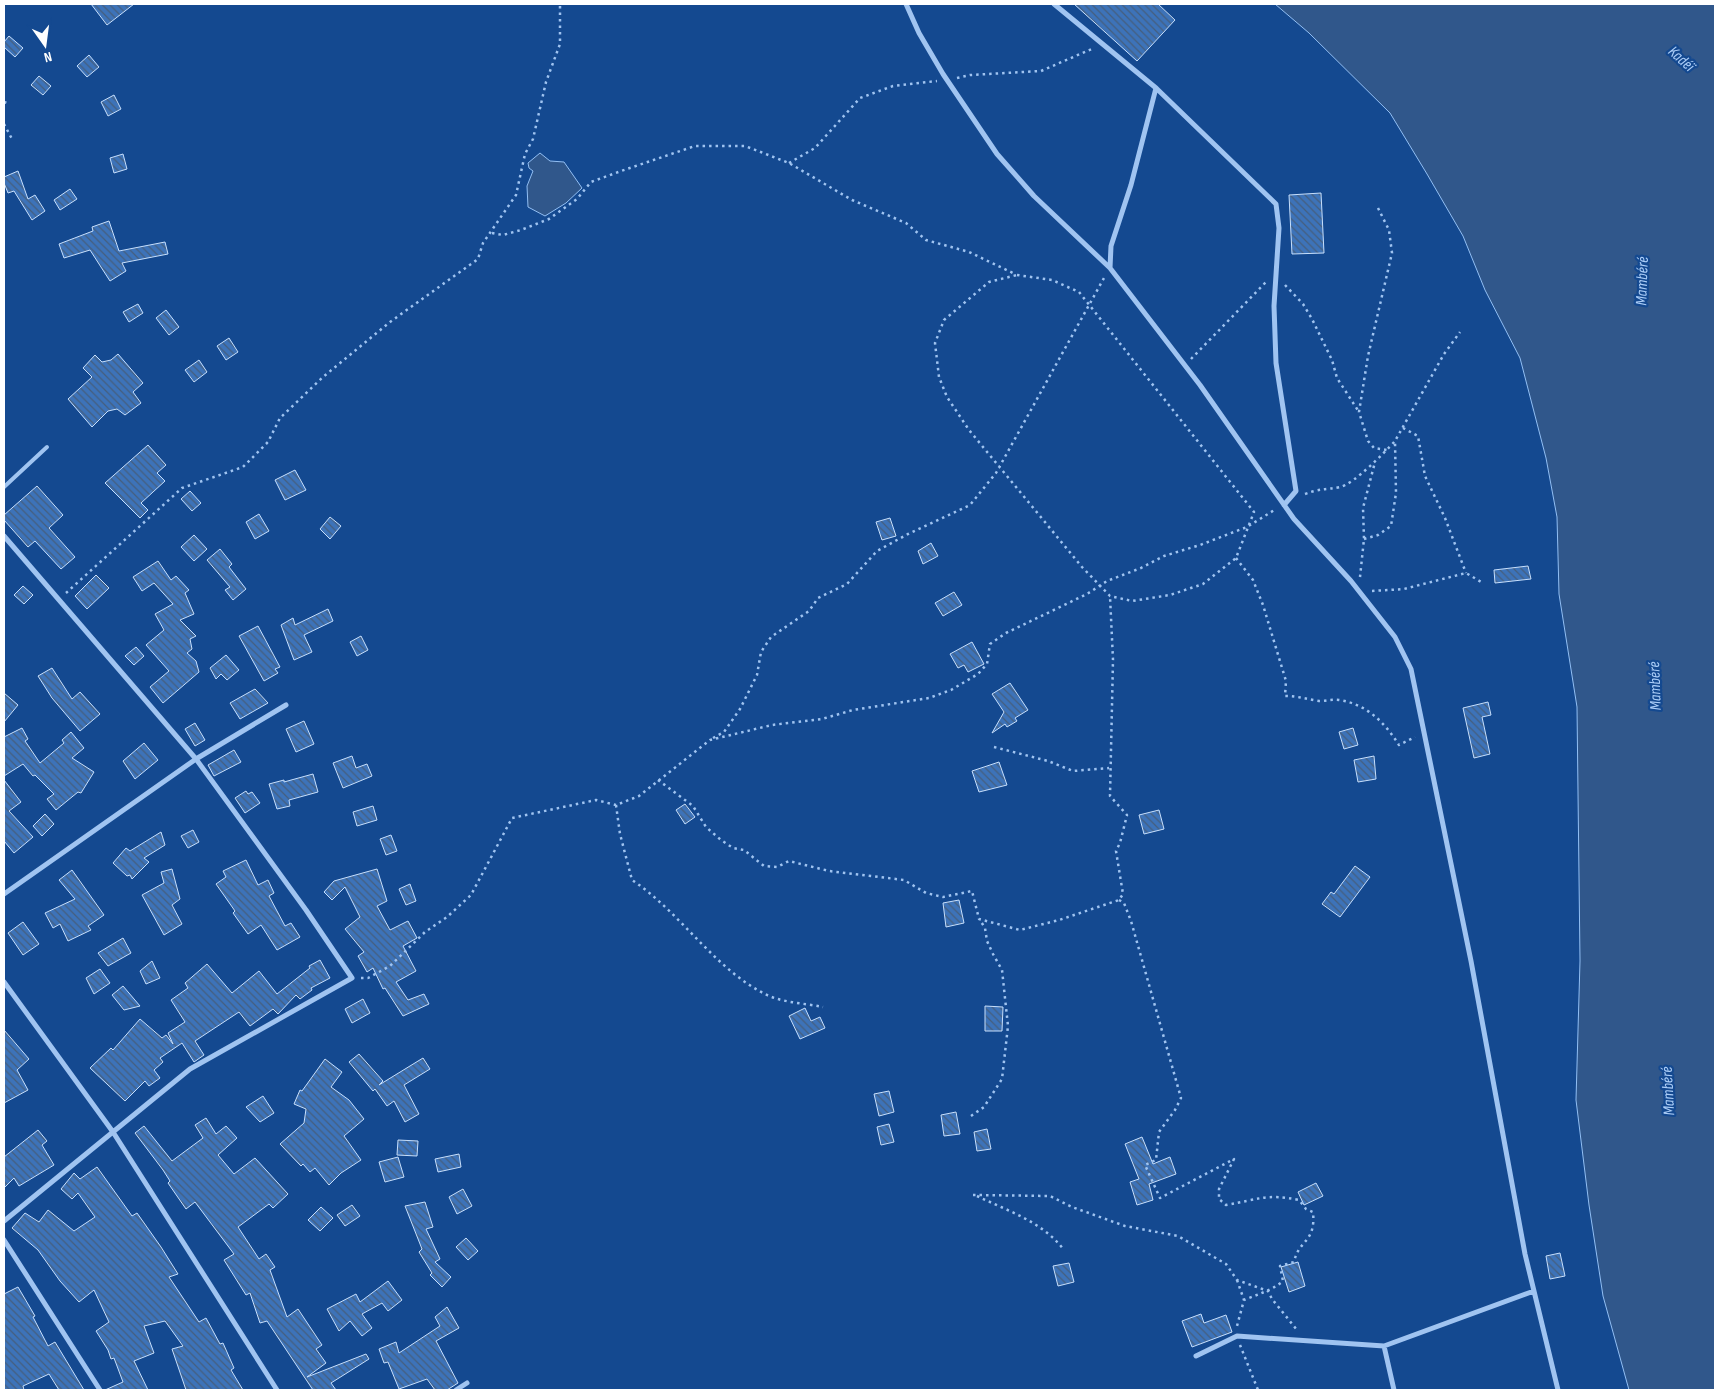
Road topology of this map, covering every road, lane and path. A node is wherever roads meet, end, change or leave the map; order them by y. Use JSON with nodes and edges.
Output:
{"nodes":[{"id":1,"x":560,"y":4,"type":"edge"},
{"id":2,"x":906,"y":4,"type":"edge"},
{"id":3,"x":1054,"y":4,"type":"edge"},
{"id":4,"x":1102,"y":45,"type":"junction"},
{"id":5,"x":947,"y":80,"type":"junction"},
{"id":6,"x":1156,"y":88,"type":"junction"},
{"id":7,"x":4,"y":124,"type":"edge"},
{"id":8,"x":12,"y":139,"type":"dead end"},
{"id":9,"x":790,"y":163,"type":"junction"},
{"id":10,"x":1378,"y":208,"type":"dead end"},
{"id":11,"x":492,"y":233,"type":"junction"},
{"id":12,"x":1110,"y":268,"type":"junction"},
{"id":13,"x":1017,"y":274,"type":"junction"},
{"id":14,"x":1089,"y":304,"type":"junction"},
{"id":15,"x":1460,"y":332,"type":"dead end"},
{"id":16,"x":1403,"y":428,"type":"junction"},
{"id":17,"x":1395,"y":441,"type":"junction"},
{"id":18,"x":47,"y":447,"type":"dead end"},
{"id":19,"x":1387,"y":450,"type":"junction"},
{"id":20,"x":1375,"y":462,"type":"junction"},
{"id":21,"x":999,"y":466,"type":"junction"},
{"id":22,"x":4,"y":487,"type":"edge"},
{"id":23,"x":1300,"y":496,"type":"dead end"},
{"id":24,"x":1284,"y":505,"type":"junction"},
{"id":25,"x":1247,"y":527,"type":"junction"},
{"id":26,"x":4,"y":536,"type":"edge"},
{"id":27,"x":1364,"y":539,"type":"junction"},
{"id":28,"x":1236,"y":558,"type":"junction"},
{"id":29,"x":1466,"y":573,"type":"junction"},
{"id":30,"x":1483,"y":582,"type":"dead end"},
{"id":31,"x":1100,"y":586,"type":"junction"},
{"id":32,"x":1358,"y":591,"type":"junction"},
{"id":33,"x":1110,"y":596,"type":"junction"},
{"id":34,"x":59,"y":600,"type":"junction"},
{"id":35,"x":286,"y":705,"type":"dead end"},
{"id":36,"x":1424,"y":732,"type":"junction"},
{"id":37,"x":710,"y":740,"type":"junction"},
{"id":38,"x":994,"y":747,"type":"dead end"},
{"id":39,"x":196,"y":759,"type":"junction"},
{"id":40,"x":1109,"y":768,"type":"junction"},
{"id":41,"x":658,"y":780,"type":"junction"},
{"id":42,"x":616,"y":804,"type":"junction"},
{"id":43,"x":4,"y":894,"type":"edge"},
{"id":44,"x":1118,"y":900,"type":"junction"},
{"id":45,"x":979,"y":919,"type":"junction"},
{"id":46,"x":352,"y":978,"type":"junction"},
{"id":47,"x":4,"y":982,"type":"edge"},
{"id":48,"x":823,"y":1006,"type":"dead end"},
{"id":49,"x":971,"y":1116,"type":"dead end"},
{"id":50,"x":112,"y":1132,"type":"junction"},
{"id":51,"x":4,"y":1221,"type":"edge"},
{"id":52,"x":4,"y":1240,"type":"edge"},
{"id":53,"x":1064,"y":1250,"type":"dead end"},
{"id":54,"x":1534,"y":1291,"type":"junction"},
{"id":55,"x":1268,"y":1292,"type":"junction"},
{"id":56,"x":1244,"y":1300,"type":"dead end"},
{"id":57,"x":1306,"y":1341,"type":"junction"},
{"id":58,"x":1384,"y":1346,"type":"junction"},
{"id":59,"x":1196,"y":1356,"type":"dead end"},
{"id":60,"x":467,"y":1383,"type":"dead end"},
{"id":61,"x":100,"y":1390,"type":"edge"},
{"id":62,"x":277,"y":1390,"type":"edge"},
{"id":63,"x":456,"y":1390,"type":"edge"},
{"id":64,"x":1394,"y":1390,"type":"edge"},
{"id":65,"x":1558,"y":1390,"type":"edge"}],
"edges":[{"from":1,"to":11,"type":"path"},
{"from":2,"to":5,"type":"street"},
{"from":3,"to":4,"type":"street"},
{"from":4,"to":5,"type":"path"},
{"from":4,"to":6,"type":"street"},
{"from":5,"to":9,"type":"path"},
{"from":5,"to":12,"type":"street"},
{"from":6,"to":12,"type":"street"},
{"from":6,"to":24,"type":"street"},
{"from":7,"to":8,"type":"path"},
{"from":9,"to":11,"type":"path"},
{"from":9,"to":13,"type":"path"},
{"from":10,"to":19,"type":"path"},
{"from":11,"to":34,"type":"path"},
{"from":12,"to":14,"type":"path"},
{"from":12,"to":24,"type":"street"},
{"from":13,"to":14,"type":"path"},
{"from":13,"to":21,"type":"path"},
{"from":14,"to":21,"type":"path"},
{"from":14,"to":25,"type":"path"},
{"from":15,"to":16,"type":"path"},
{"from":16,"to":17,"type":"path"},
{"from":16,"to":29,"type":"path"},
{"from":17,"to":19,"type":"path"},
{"from":17,"to":27,"type":"path"},
{"from":18,"to":22,"type":"lane"},
{"from":19,"to":20,"type":"path"},
{"from":20,"to":23,"type":"path"},
{"from":20,"to":27,"type":"path"},
{"from":21,"to":31,"type":"path"},
{"from":21,"to":37,"type":"path"},
{"from":24,"to":25,"type":"path"},
{"from":24,"to":32,"type":"street"},
{"from":25,"to":28,"type":"path"},
{"from":25,"to":31,"type":"path"},
{"from":26,"to":34,"type":"street"},
{"from":27,"to":32,"type":"path"},
{"from":28,"to":33,"type":"path"},
{"from":28,"to":36,"type":"path"},
{"from":29,"to":30,"type":"path"},
{"from":29,"to":32,"type":"path"},
{"from":31,"to":33,"type":"path"},
{"from":31,"to":37,"type":"path"},
{"from":32,"to":36,"type":"street"},
{"from":33,"to":40,"type":"path"},
{"from":34,"to":39,"type":"street"},
{"from":35,"to":39,"type":"street"},
{"from":36,"to":54,"type":"street"},
{"from":37,"to":41,"type":"path"},
{"from":38,"to":40,"type":"path"},
{"from":39,"to":43,"type":"street"},
{"from":39,"to":46,"type":"street"},
{"from":40,"to":44,"type":"path"},
{"from":41,"to":42,"type":"path"},
{"from":41,"to":45,"type":"path"},
{"from":42,"to":46,"type":"path"},
{"from":42,"to":48,"type":"path"},
{"from":44,"to":45,"type":"path"},
{"from":44,"to":55,"type":"path"},
{"from":45,"to":49,"type":"path"},
{"from":46,"to":50,"type":"street"},
{"from":47,"to":50,"type":"street"},
{"from":50,"to":51,"type":"street"},
{"from":50,"to":62,"type":"street"},
{"from":52,"to":61,"type":"street"},
{"from":53,"to":55,"type":"path"},
{"from":54,"to":58,"type":"street"},
{"from":54,"to":65,"type":"street"},
{"from":55,"to":56,"type":"path"},
{"from":55,"to":57,"type":"path"},
{"from":57,"to":58,"type":"street"},
{"from":57,"to":59,"type":"street"},
{"from":58,"to":64,"type":"street"},
{"from":60,"to":63,"type":"street"}]}
